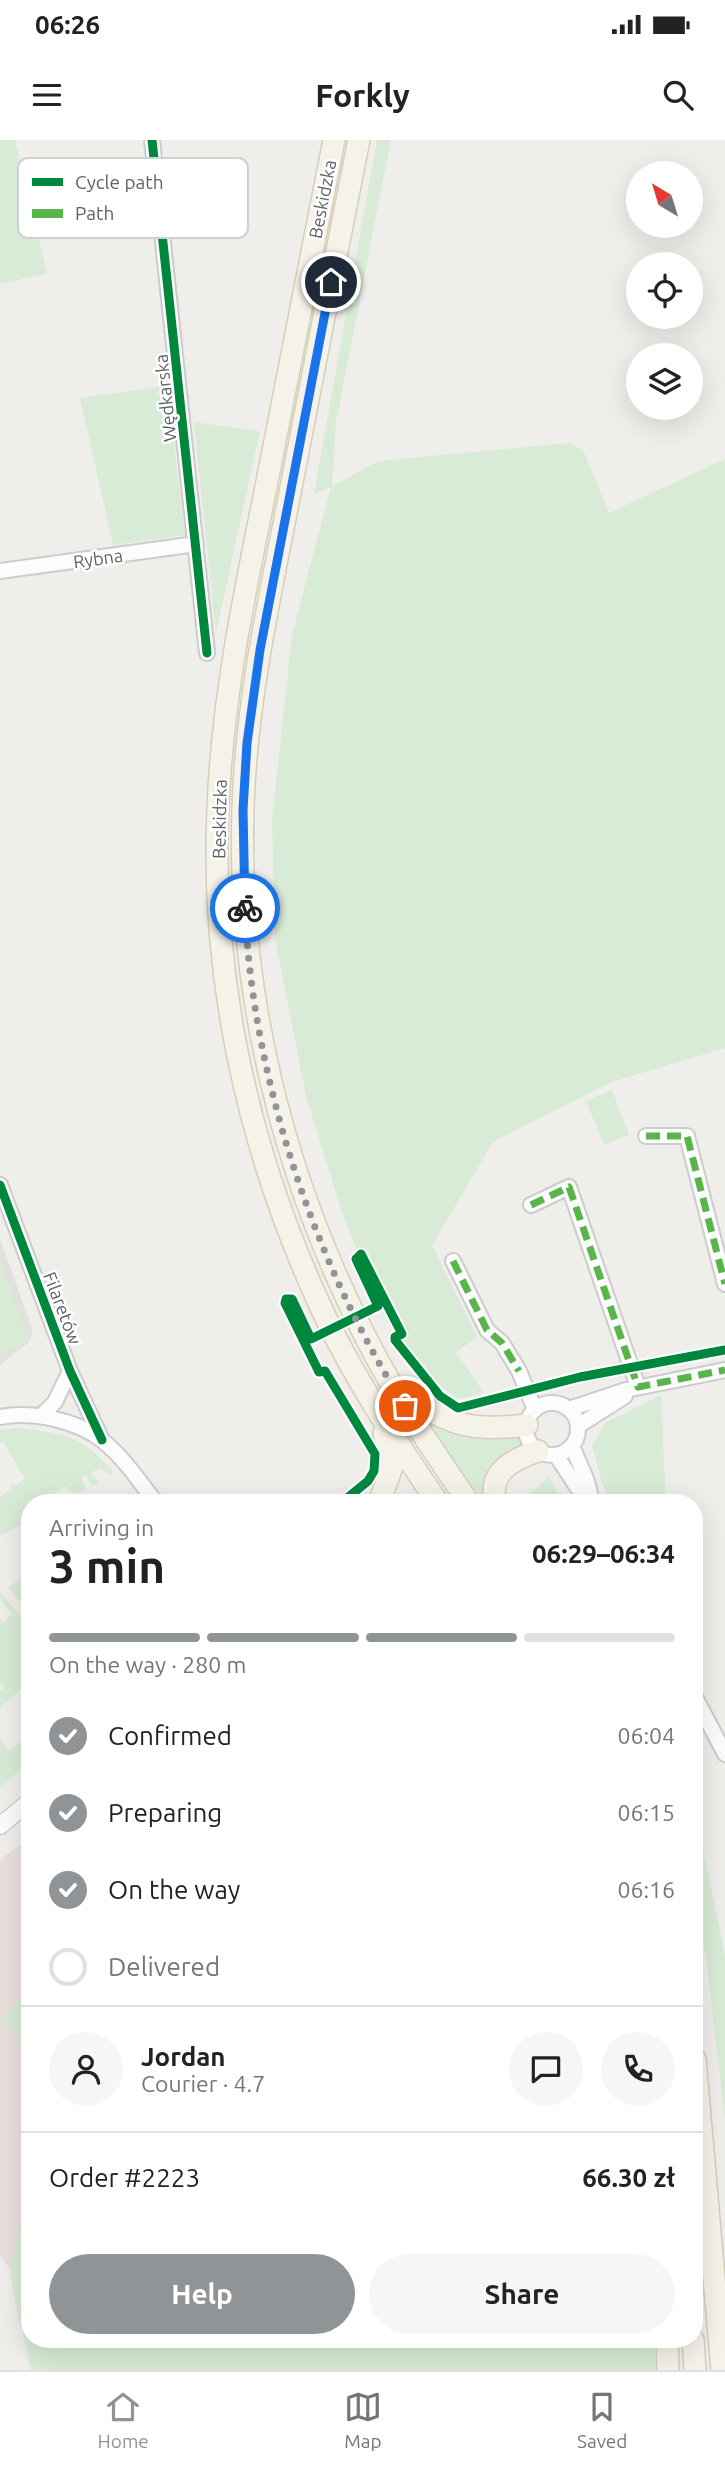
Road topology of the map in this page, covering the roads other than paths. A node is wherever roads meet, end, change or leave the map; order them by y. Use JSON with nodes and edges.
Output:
{"nodes":[{"id":1,"x":152,"y":140,"type":"edge"},
{"id":2,"x":334,"y":140,"type":"edge"},
{"id":3,"x":359,"y":140,"type":"edge"},
{"id":4,"x":154,"y":158,"type":"edge"},
{"id":5,"x":163,"y":238,"type":"edge"},
{"id":6,"x":196,"y":544,"type":"junction"},
{"id":7,"x":0,"y":571,"type":"edge"},
{"id":8,"x":207,"y":653,"type":"dead end"},
{"id":9,"x":646,"y":1136,"type":"dead end"},
{"id":10,"x":0,"y":1185,"type":"edge"},
{"id":11,"x":531,"y":1205,"type":"dead end"},
{"id":12,"x":453,"y":1261,"type":"dead end"},
{"id":13,"x":725,"y":1284,"type":"edge"},
{"id":14,"x":725,"y":1370,"type":"edge"},
{"id":15,"x":70,"y":1371,"type":"junction"},
{"id":16,"x":519,"y":1371,"type":"junction"},
{"id":17,"x":393,"y":1387,"type":"junction"},
{"id":18,"x":639,"y":1387,"type":"junction"},
{"id":19,"x":372,"y":1402,"type":"junction"},
{"id":20,"x":550,"y":1404,"type":"junction"},
{"id":21,"x":569,"y":1409,"type":"junction"},
{"id":22,"x":42,"y":1415,"type":"junction"},
{"id":23,"x":0,"y":1417,"type":"edge"},
{"id":24,"x":531,"y":1418,"type":"junction"},
{"id":25,"x":578,"y":1426,"type":"junction"},
{"id":26,"x":102,"y":1440,"type":"junction"},
{"id":27,"x":572,"y":1446,"type":"junction"},
{"id":28,"x":547,"y":1453,"type":"junction"},
{"id":29,"x":149,"y":1494,"type":"edge"},
{"id":30,"x":382,"y":1494,"type":"edge"},
{"id":31,"x":432,"y":1494,"type":"edge"},
{"id":32,"x":463,"y":1494,"type":"edge"},
{"id":33,"x":494,"y":1494,"type":"edge"},
{"id":34,"x":584,"y":1494,"type":"edge"},
{"id":35,"x":590,"y":1494,"type":"edge"},
{"id":36,"x":703,"y":1712,"type":"edge"},
{"id":37,"x":725,"y":1754,"type":"edge"},
{"id":38,"x":21,"y":1808,"type":"edge"},
{"id":39,"x":0,"y":1826,"type":"edge"},
{"id":40,"x":703,"y":2143,"type":"edge"},
{"id":41,"x":704,"y":2153,"type":"junction"},
{"id":42,"x":725,"y":2244,"type":"edge"},
{"id":43,"x":667,"y":2348,"type":"edge"},
{"id":44,"x":693,"y":2348,"type":"edge"},
{"id":45,"x":668,"y":2370,"type":"edge"},
{"id":46,"x":695,"y":2370,"type":"edge"},
{"id":47,"x":722,"y":2370,"type":"edge"}],
"edges":[{"from":1,"to":4,"type":"street","name":"Wędkarska"},
{"from":2,"to":19,"type":"main road","name":"Beskidzka"},
{"from":3,"to":17,"type":"main road","name":"Beskidzka"},
{"from":5,"to":6,"type":"street","name":"Wędkarska"},
{"from":6,"to":7,"type":"street","name":"Rybna"},
{"from":6,"to":8,"type":"street","name":"Wędkarska"},
{"from":9,"to":13,"type":"street"},
{"from":10,"to":15,"type":"street","name":"Filaretów"},
{"from":11,"to":18,"type":"street"},
{"from":12,"to":16,"type":"street"},
{"from":14,"to":18,"type":"street"},
{"from":15,"to":22,"type":"street","name":"Filaretów"},
{"from":15,"to":26,"type":"street","name":"Filaretów"},
{"from":16,"to":20,"type":"street"},
{"from":16,"to":24,"type":"street"},
{"from":17,"to":24,"type":"main road"},
{"from":17,"to":32,"type":"main road","name":"Beskidzka"},
{"from":18,"to":21,"type":"street"},
{"from":18,"to":25,"type":"street"},
{"from":19,"to":30,"type":"main road"},
{"from":19,"to":31,"type":"main road","name":"Beskidzka"},
{"from":20,"to":21,"type":"street"},
{"from":20,"to":24,"type":"street"},
{"from":21,"to":25,"type":"street"},
{"from":22,"to":23,"type":"street","name":"Filaretów"},
{"from":22,"to":26,"type":"street","name":"Filaretów"},
{"from":24,"to":28,"type":"street"},
{"from":25,"to":27,"type":"street"},
{"from":26,"to":29,"type":"street","name":"Filaretów"},
{"from":27,"to":28,"type":"street"},
{"from":27,"to":35,"type":"street"},
{"from":28,"to":33,"type":"main road"},
{"from":28,"to":34,"type":"street"},
{"from":36,"to":37,"type":"street"},
{"from":38,"to":39,"type":"street"},
{"from":40,"to":41,"type":"main road"},
{"from":41,"to":42,"type":"main road"},
{"from":41,"to":47,"type":"main road"},
{"from":43,"to":45,"type":"main road"},
{"from":44,"to":46,"type":"main road"}]}
